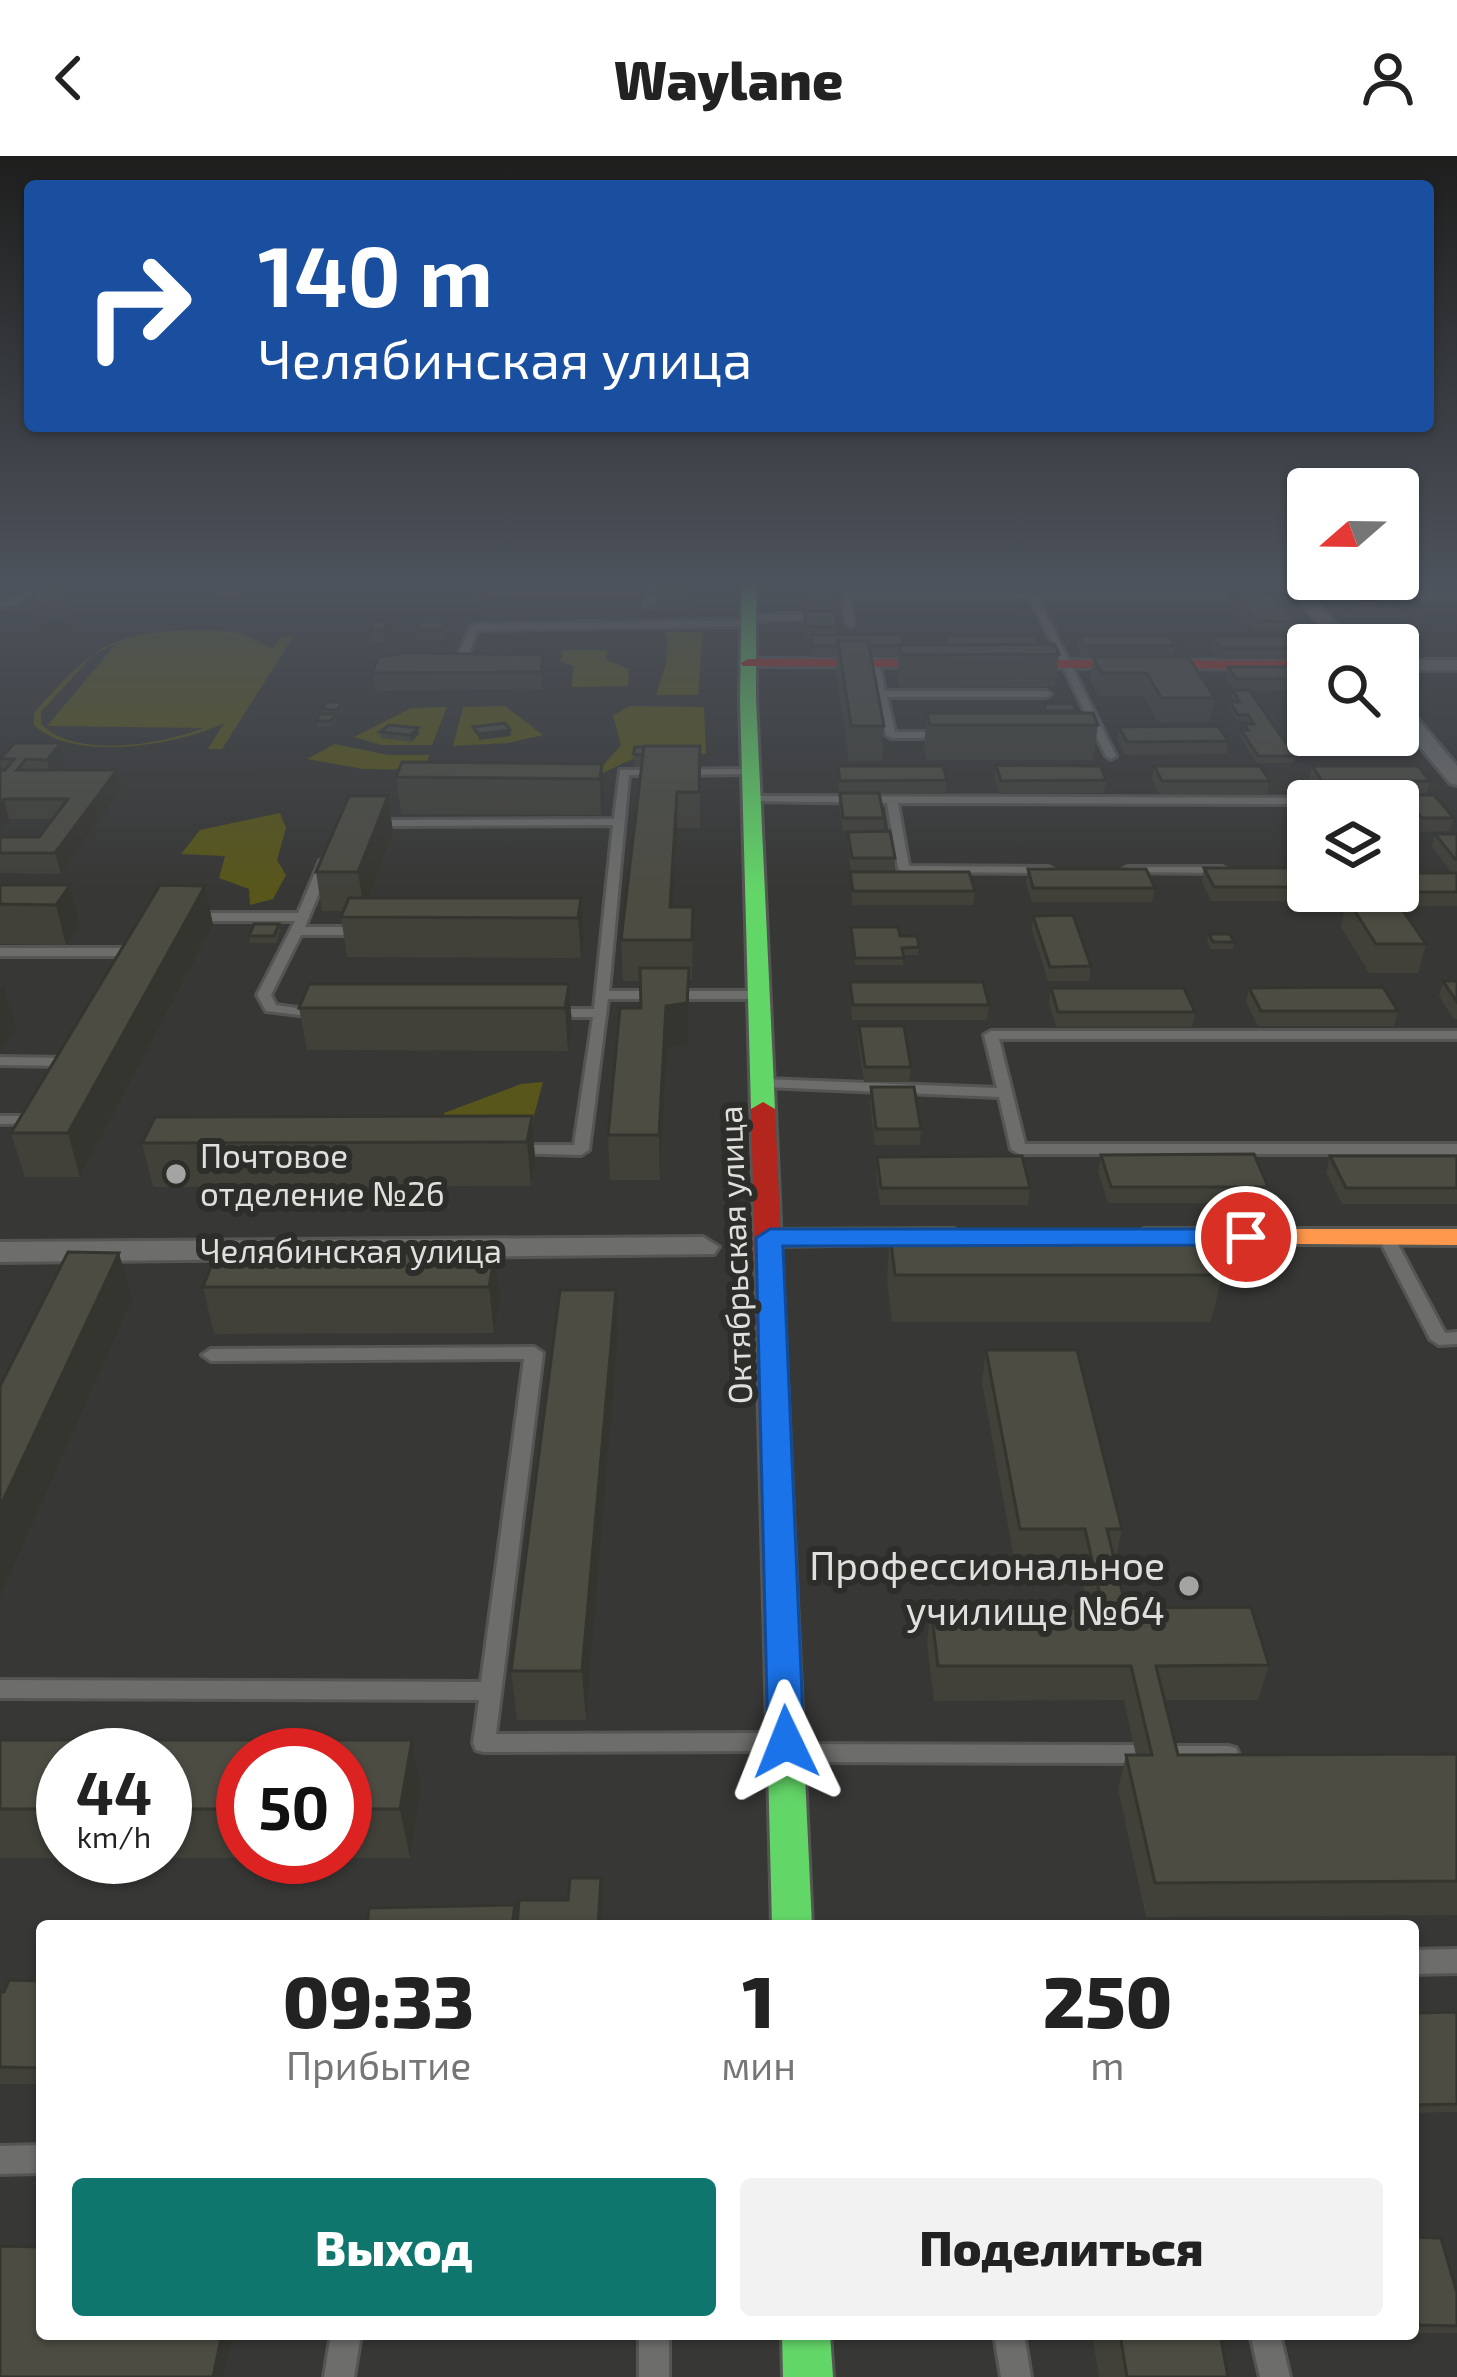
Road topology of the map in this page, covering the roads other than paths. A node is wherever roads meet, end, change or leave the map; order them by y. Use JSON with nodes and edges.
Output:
{"nodes":[{"id":1,"x":749,"y":686,"type":"edge"},
{"id":2,"x":879,"y":686,"type":"edge"},
{"id":3,"x":1077,"y":686,"type":"edge"},
{"id":4,"x":881,"y":694,"type":"junction"},
{"id":5,"x":1046,"y":694,"type":"edge"},
{"id":6,"x":1419,"y":732,"type":"edge"},
{"id":7,"x":958,"y":735,"type":"edge"},
{"id":8,"x":1111,"y":756,"type":"dead end"},
{"id":9,"x":1455,"y":774,"type":"edge"},
{"id":10,"x":753,"y":786,"type":"junction"},
{"id":11,"x":892,"y":800,"type":"junction"},
{"id":12,"x":1287,"y":801,"type":"edge"},
{"id":13,"x":619,"y":822,"type":"junction"},
{"id":14,"x":364,"y":823,"type":"edge"},
{"id":15,"x":334,"y":842,"type":"edge"},
{"id":16,"x":1070,"y":870,"type":"edge"},
{"id":17,"x":1118,"y":870,"type":"edge"},
{"id":18,"x":1237,"y":870,"type":"edge"},
{"id":19,"x":171,"y":917,"type":"edge"},
{"id":20,"x":300,"y":924,"type":"junction"},
{"id":21,"x":584,"y":930,"type":"edge"},
{"id":22,"x":608,"y":930,"type":"junction"},
{"id":23,"x":369,"y":931,"type":"edge"},
{"id":24,"x":138,"y":935,"type":"edge"},
{"id":25,"x":0,"y":952,"type":"edge"},
{"id":26,"x":129,"y":952,"type":"junction"},
{"id":27,"x":118,"y":970,"type":"edge"},
{"id":28,"x":760,"y":994,"type":"junction"},
{"id":29,"x":602,"y":995,"type":"junction"},
{"id":30,"x":535,"y":1013,"type":"edge"},
{"id":31,"x":600,"y":1013,"type":"junction"},
{"id":32,"x":329,"y":1015,"type":"edge"},
{"id":33,"x":1457,"y":1035,"type":"edge"},
{"id":34,"x":76,"y":1043,"type":"edge"},
{"id":35,"x":0,"y":1061,"type":"edge"},
{"id":36,"x":66,"y":1062,"type":"junction"},
{"id":37,"x":54,"y":1081,"type":"edge"},
{"id":38,"x":764,"y":1083,"type":"junction"},
{"id":39,"x":1005,"y":1093,"type":"junction"},
{"id":40,"x":43,"y":1101,"type":"edge"},
{"id":41,"x":0,"y":1120,"type":"edge"},
{"id":42,"x":1457,"y":1149,"type":"edge"},
{"id":43,"x":490,"y":1150,"type":"edge"},
{"id":44,"x":992,"y":1237,"type":"edge"},
{"id":45,"x":1108,"y":1237,"type":"edge"},
{"id":46,"x":1385,"y":1237,"type":"junction"},
{"id":47,"x":1457,"y":1237,"type":"edge"},
{"id":48,"x":770,"y":1238,"type":"junction"},
{"id":49,"x":703,"y":1247,"type":"dead end"},
{"id":50,"x":0,"y":1252,"type":"edge"},
{"id":51,"x":1457,"y":1338,"type":"edge"},
{"id":52,"x":212,"y":1355,"type":"dead end"},
{"id":53,"x":0,"y":1689,"type":"edge"},
{"id":54,"x":490,"y":1690,"type":"junction"},
{"id":55,"x":786,"y":1747,"type":"junction"},
{"id":56,"x":1136,"y":1754,"type":"edge"},
{"id":57,"x":1161,"y":1754,"type":"edge"},
{"id":58,"x":1252,"y":1755,"type":"edge"},
{"id":59,"x":793,"y":1920,"type":"edge"},
{"id":60,"x":1457,"y":1961,"type":"edge"},
{"id":61,"x":1419,"y":1962,"type":"edge"},
{"id":62,"x":36,"y":2158,"type":"edge"},
{"id":63,"x":0,"y":2160,"type":"edge"},
{"id":64,"x":345,"y":2340,"type":"edge"},
{"id":65,"x":654,"y":2340,"type":"edge"},
{"id":66,"x":806,"y":2340,"type":"edge"},
{"id":67,"x":1010,"y":2340,"type":"edge"},
{"id":68,"x":1266,"y":2340,"type":"edge"},
{"id":69,"x":340,"y":2377,"type":"edge"},
{"id":70,"x":654,"y":2377,"type":"edge"},
{"id":71,"x":808,"y":2377,"type":"edge"},
{"id":72,"x":1016,"y":2377,"type":"edge"},
{"id":73,"x":1275,"y":2377,"type":"edge"}],
"edges":[{"from":1,"to":10,"type":"main road","name":"Октябрьская улица"},
{"from":2,"to":4,"type":"lane"},
{"from":3,"to":8,"type":"lane"},
{"from":4,"to":5,"type":"lane"},
{"from":4,"to":7,"type":"lane"},
{"from":6,"to":9,"type":"street"},
{"from":10,"to":11,"type":"lane"},
{"from":10,"to":13,"type":"lane"},
{"from":10,"to":28,"type":"main road","name":"Октябрьская улица"},
{"from":11,"to":12,"type":"lane"},
{"from":11,"to":16,"type":"lane"},
{"from":13,"to":14,"type":"lane"},
{"from":13,"to":22,"type":"lane"},
{"from":15,"to":20,"type":"lane"},
{"from":17,"to":18,"type":"lane"},
{"from":19,"to":20,"type":"lane"},
{"from":20,"to":23,"type":"lane"},
{"from":20,"to":32,"type":"lane"},
{"from":21,"to":22,"type":"lane"},
{"from":22,"to":29,"type":"lane"},
{"from":24,"to":26,"type":"lane"},
{"from":25,"to":26,"type":"lane"},
{"from":26,"to":27,"type":"lane"},
{"from":28,"to":29,"type":"lane"},
{"from":28,"to":38,"type":"main road","name":"Октябрьская улица"},
{"from":29,"to":31,"type":"lane"},
{"from":30,"to":31,"type":"lane"},
{"from":31,"to":43,"type":"lane"},
{"from":33,"to":39,"type":"lane"},
{"from":34,"to":36,"type":"lane"},
{"from":35,"to":36,"type":"lane"},
{"from":36,"to":37,"type":"lane"},
{"from":38,"to":39,"type":"lane"},
{"from":38,"to":48,"type":"main road","name":"Октябрьская улица"},
{"from":39,"to":42,"type":"lane"},
{"from":40,"to":41,"type":"lane"},
{"from":44,"to":48,"type":"main road"},
{"from":45,"to":46,"type":"main road"},
{"from":46,"to":47,"type":"main road"},
{"from":46,"to":51,"type":"lane"},
{"from":48,"to":55,"type":"main road","name":"Октябрьская улица"},
{"from":49,"to":50,"type":"street","name":"Челябинская улица"},
{"from":52,"to":54,"type":"lane"},
{"from":53,"to":54,"type":"lane"},
{"from":54,"to":55,"type":"lane"},
{"from":55,"to":56,"type":"lane"},
{"from":55,"to":59,"type":"main road","name":"Октябрьская улица"},
{"from":57,"to":58,"type":"lane"},
{"from":60,"to":61,"type":"lane"},
{"from":62,"to":63,"type":"lane"},
{"from":64,"to":69,"type":"lane"},
{"from":65,"to":70,"type":"lane"},
{"from":66,"to":71,"type":"main road"},
{"from":67,"to":72,"type":"lane"},
{"from":68,"to":73,"type":"lane"}]}
